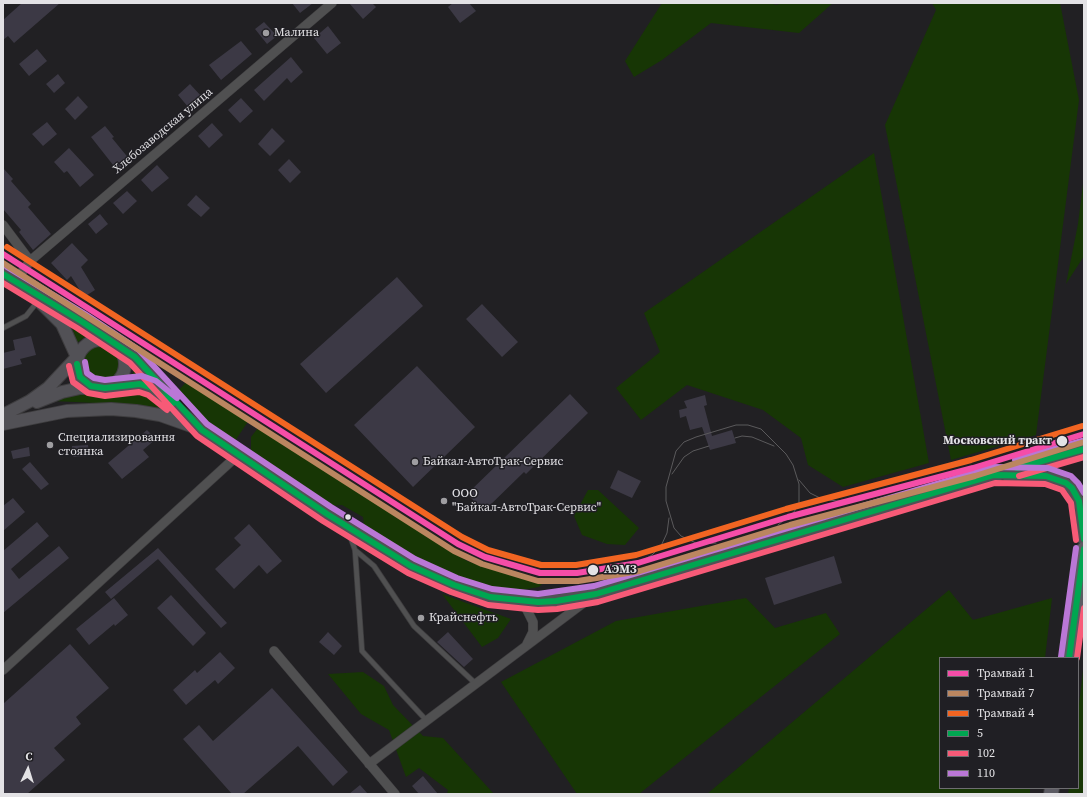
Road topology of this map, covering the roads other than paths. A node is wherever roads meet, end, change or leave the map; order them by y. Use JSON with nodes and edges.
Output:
{"nodes":[{"id":1,"x":332,"y":3,"type":"edge"},
{"id":2,"x":3,"y":225,"type":"edge"},
{"id":3,"x":30,"y":261,"type":"junction"},
{"id":4,"x":3,"y":274,"type":"edge"},
{"id":5,"x":19,"y":284,"type":"junction"},
{"id":6,"x":38,"y":301,"type":"junction"},
{"id":7,"x":3,"y":328,"type":"edge"},
{"id":8,"x":113,"y":342,"type":"junction"},
{"id":9,"x":77,"y":357,"type":"junction"},
{"id":10,"x":101,"y":388,"type":"junction"},
{"id":11,"x":3,"y":416,"type":"edge"},
{"id":12,"x":3,"y":424,"type":"edge"},
{"id":13,"x":202,"y":430,"type":"junction"},
{"id":14,"x":1084,"y":449,"type":"edge"},
{"id":15,"x":238,"y":454,"type":"junction"},
{"id":16,"x":994,"y":475,"type":"junction"},
{"id":17,"x":346,"y":526,"type":"junction"},
{"id":18,"x":1084,"y":539,"type":"edge"},
{"id":19,"x":1084,"y":549,"type":"edge"},
{"id":20,"x":355,"y":550,"type":"junction"},
{"id":21,"x":596,"y":594,"type":"junction"},
{"id":22,"x":517,"y":601,"type":"junction"},
{"id":23,"x":524,"y":648,"type":"junction"},
{"id":24,"x":274,"y":651,"type":"dead end"},
{"id":25,"x":1069,"y":657,"type":"edge"},
{"id":26,"x":3,"y":670,"type":"edge"},
{"id":27,"x":476,"y":684,"type":"junction"},
{"id":28,"x":427,"y":721,"type":"junction"},
{"id":29,"x":369,"y":764,"type":"junction"},
{"id":30,"x":395,"y":794,"type":"edge"}],
"edges":[{"from":1,"to":3,"type":"street","name":"Хлебозаводская улица"},
{"from":2,"to":3,"type":"street"},
{"from":3,"to":5,"type":"street","name":"Хлебозаводская улица"},
{"from":4,"to":5,"type":"street"},
{"from":5,"to":6,"type":"street"},
{"from":5,"to":8,"type":"street"},
{"from":6,"to":7,"type":"lane"},
{"from":6,"to":9,"type":"street"},
{"from":8,"to":9,"type":"street"},
{"from":8,"to":10,"type":"street"},
{"from":8,"to":13,"type":"street"},
{"from":9,"to":10,"type":"street"},
{"from":9,"to":11,"type":"street"},
{"from":10,"to":11,"type":"street"},
{"from":10,"to":13,"type":"street"},
{"from":12,"to":13,"type":"street"},
{"from":13,"to":15,"type":"street"},
{"from":14,"to":16,"type":"street"},
{"from":15,"to":17,"type":"street"},
{"from":15,"to":26,"type":"street"},
{"from":16,"to":18,"type":"street"},
{"from":16,"to":21,"type":"street"},
{"from":17,"to":20,"type":"lane"},
{"from":17,"to":22,"type":"street"},
{"from":19,"to":25,"type":"main road"},
{"from":20,"to":27,"type":"lane"},
{"from":20,"to":28,"type":"lane"},
{"from":21,"to":22,"type":"street"},
{"from":21,"to":23,"type":"street"},
{"from":22,"to":23,"type":"street"},
{"from":23,"to":27,"type":"street"},
{"from":24,"to":29,"type":"street"},
{"from":27,"to":28,"type":"street"},
{"from":28,"to":29,"type":"street"},
{"from":29,"to":30,"type":"street"}]}
